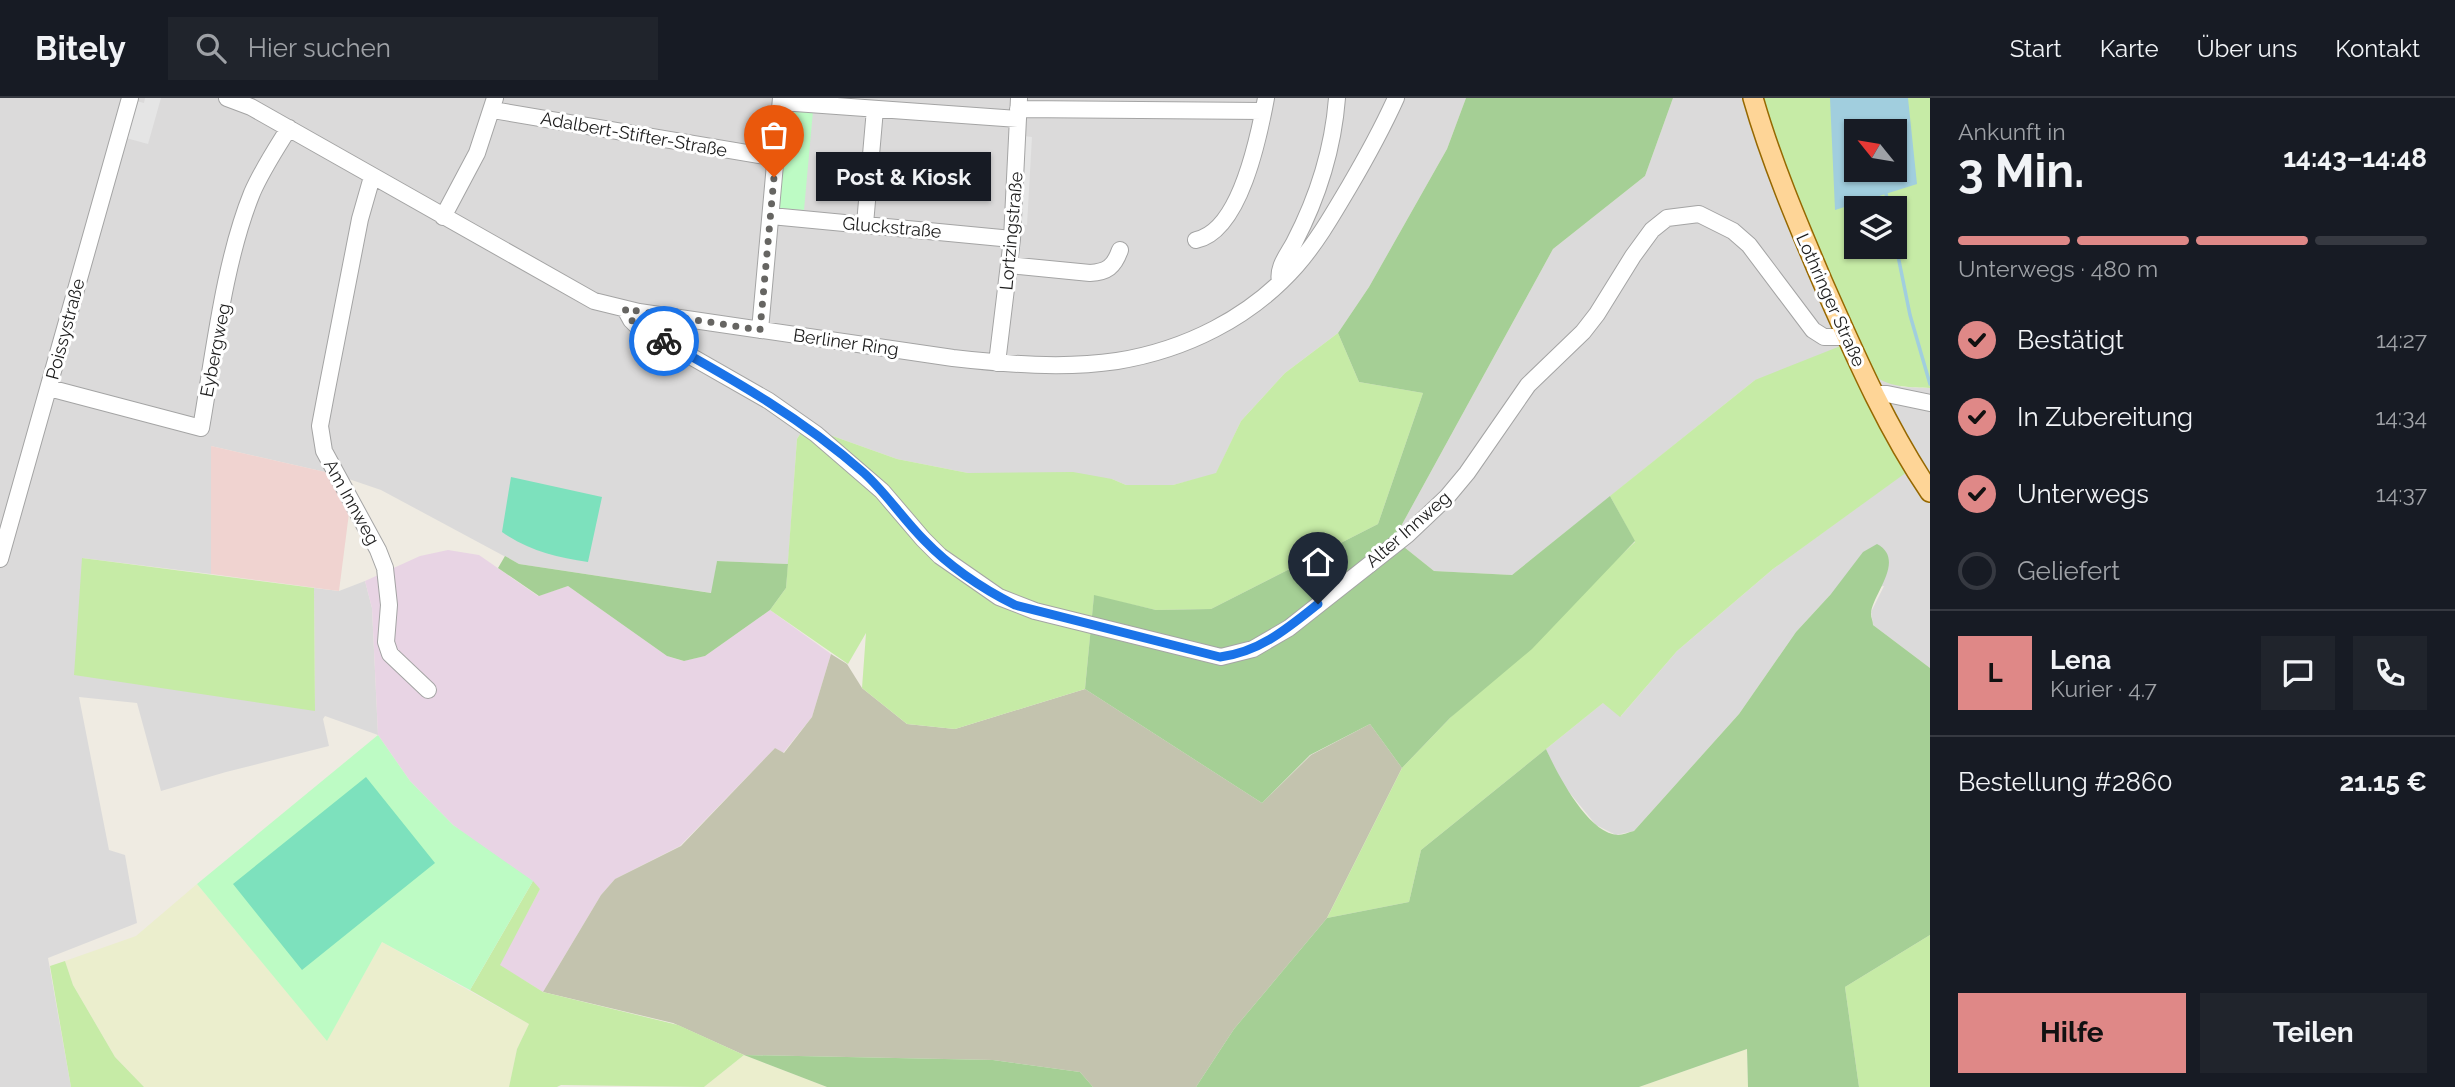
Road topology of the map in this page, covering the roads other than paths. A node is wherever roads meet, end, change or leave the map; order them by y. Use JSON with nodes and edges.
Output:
{"nodes":[{"id":1,"x":130,"y":98,"type":"edge"},
{"id":2,"x":227,"y":98,"type":"edge"},
{"id":3,"x":1337,"y":98,"type":"edge"},
{"id":4,"x":1396,"y":98,"type":"edge"},
{"id":5,"x":1753,"y":98,"type":"edge"},
{"id":6,"x":781,"y":100,"type":"edge"},
{"id":7,"x":254,"y":102,"type":"edge"},
{"id":8,"x":494,"y":104,"type":"edge"},
{"id":9,"x":1265,"y":104,"type":"edge"},
{"id":10,"x":1018,"y":108,"type":"edge"},
{"id":11,"x":875,"y":109,"type":"junction"},
{"id":12,"x":289,"y":128,"type":"junction"},
{"id":13,"x":776,"y":158,"type":"junction"},
{"id":14,"x":372,"y":177,"type":"junction"},
{"id":15,"x":1322,"y":179,"type":"junction"},
{"id":16,"x":1346,"y":191,"type":"junction"},
{"id":17,"x":771,"y":216,"type":"junction"},
{"id":18,"x":443,"y":217,"type":"junction"},
{"id":19,"x":864,"y":225,"type":"junction"},
{"id":20,"x":1012,"y":239,"type":"junction"},
{"id":21,"x":1196,"y":240,"type":"dead end"},
{"id":22,"x":1120,"y":250,"type":"dead end"},
{"id":23,"x":1009,"y":265,"type":"junction"},
{"id":24,"x":1280,"y":282,"type":"junction"},
{"id":25,"x":625,"y":309,"type":"junction"},
{"id":26,"x":760,"y":330,"type":"junction"},
{"id":27,"x":1847,"y":337,"type":"junction"},
{"id":28,"x":998,"y":363,"type":"junction"},
{"id":29,"x":49,"y":388,"type":"junction"},
{"id":30,"x":1873,"y":394,"type":"junction"},
{"id":31,"x":1930,"y":404,"type":"edge"},
{"id":32,"x":1930,"y":492,"type":"edge"},
{"id":33,"x":0,"y":559,"type":"edge"},
{"id":34,"x":428,"y":690,"type":"dead end"}],
"edges":[{"from":1,"to":29,"type":"street","name":"Poissystraße"},
{"from":2,"to":7,"type":"street","name":"Berliner Ring"},
{"from":3,"to":15,"type":"street"},
{"from":4,"to":16,"type":"street","name":"Berliner Ring"},
{"from":5,"to":27,"type":"main road","name":"Lothringer Straße"},
{"from":6,"to":11,"type":"street"},
{"from":6,"to":13,"type":"street"},
{"from":7,"to":12,"type":"street","name":"Berliner Ring"},
{"from":8,"to":13,"type":"street","name":"Adalbert-Stifter-Straße"},
{"from":8,"to":18,"type":"street"},
{"from":9,"to":10,"type":"street"},
{"from":9,"to":21,"type":"street"},
{"from":10,"to":11,"type":"street"},
{"from":10,"to":20,"type":"street","name":"Lortzingstraße"},
{"from":11,"to":19,"type":"street"},
{"from":12,"to":14,"type":"street","name":"Berliner Ring"},
{"from":12,"to":29,"type":"street","name":"Eybergweg"},
{"from":13,"to":17,"type":"street"},
{"from":14,"to":18,"type":"street","name":"Berliner Ring"},
{"from":14,"to":34,"type":"street","name":"Am Innweg"},
{"from":15,"to":16,"type":"street"},
{"from":15,"to":24,"type":"street"},
{"from":16,"to":24,"type":"street","name":"Berliner Ring"},
{"from":17,"to":19,"type":"street","name":"Gluckstraße"},
{"from":17,"to":26,"type":"street"},
{"from":18,"to":25,"type":"street","name":"Berliner Ring"},
{"from":19,"to":20,"type":"street","name":"Gluckstraße"},
{"from":20,"to":23,"type":"street","name":"Lortzingstraße"},
{"from":22,"to":23,"type":"street"},
{"from":23,"to":28,"type":"street","name":"Lortzingstraße"},
{"from":24,"to":28,"type":"street","name":"Berliner Ring"},
{"from":25,"to":26,"type":"street","name":"Berliner Ring"},
{"from":25,"to":27,"type":"street","name":"Alter Innweg"},
{"from":26,"to":28,"type":"street","name":"Berliner Ring"},
{"from":27,"to":30,"type":"main road","name":"Lothringer Straße"},
{"from":29,"to":33,"type":"street","name":"Poissystraße"},
{"from":30,"to":31,"type":"street"},
{"from":30,"to":32,"type":"main road","name":"Lothringer Straße"}]}
